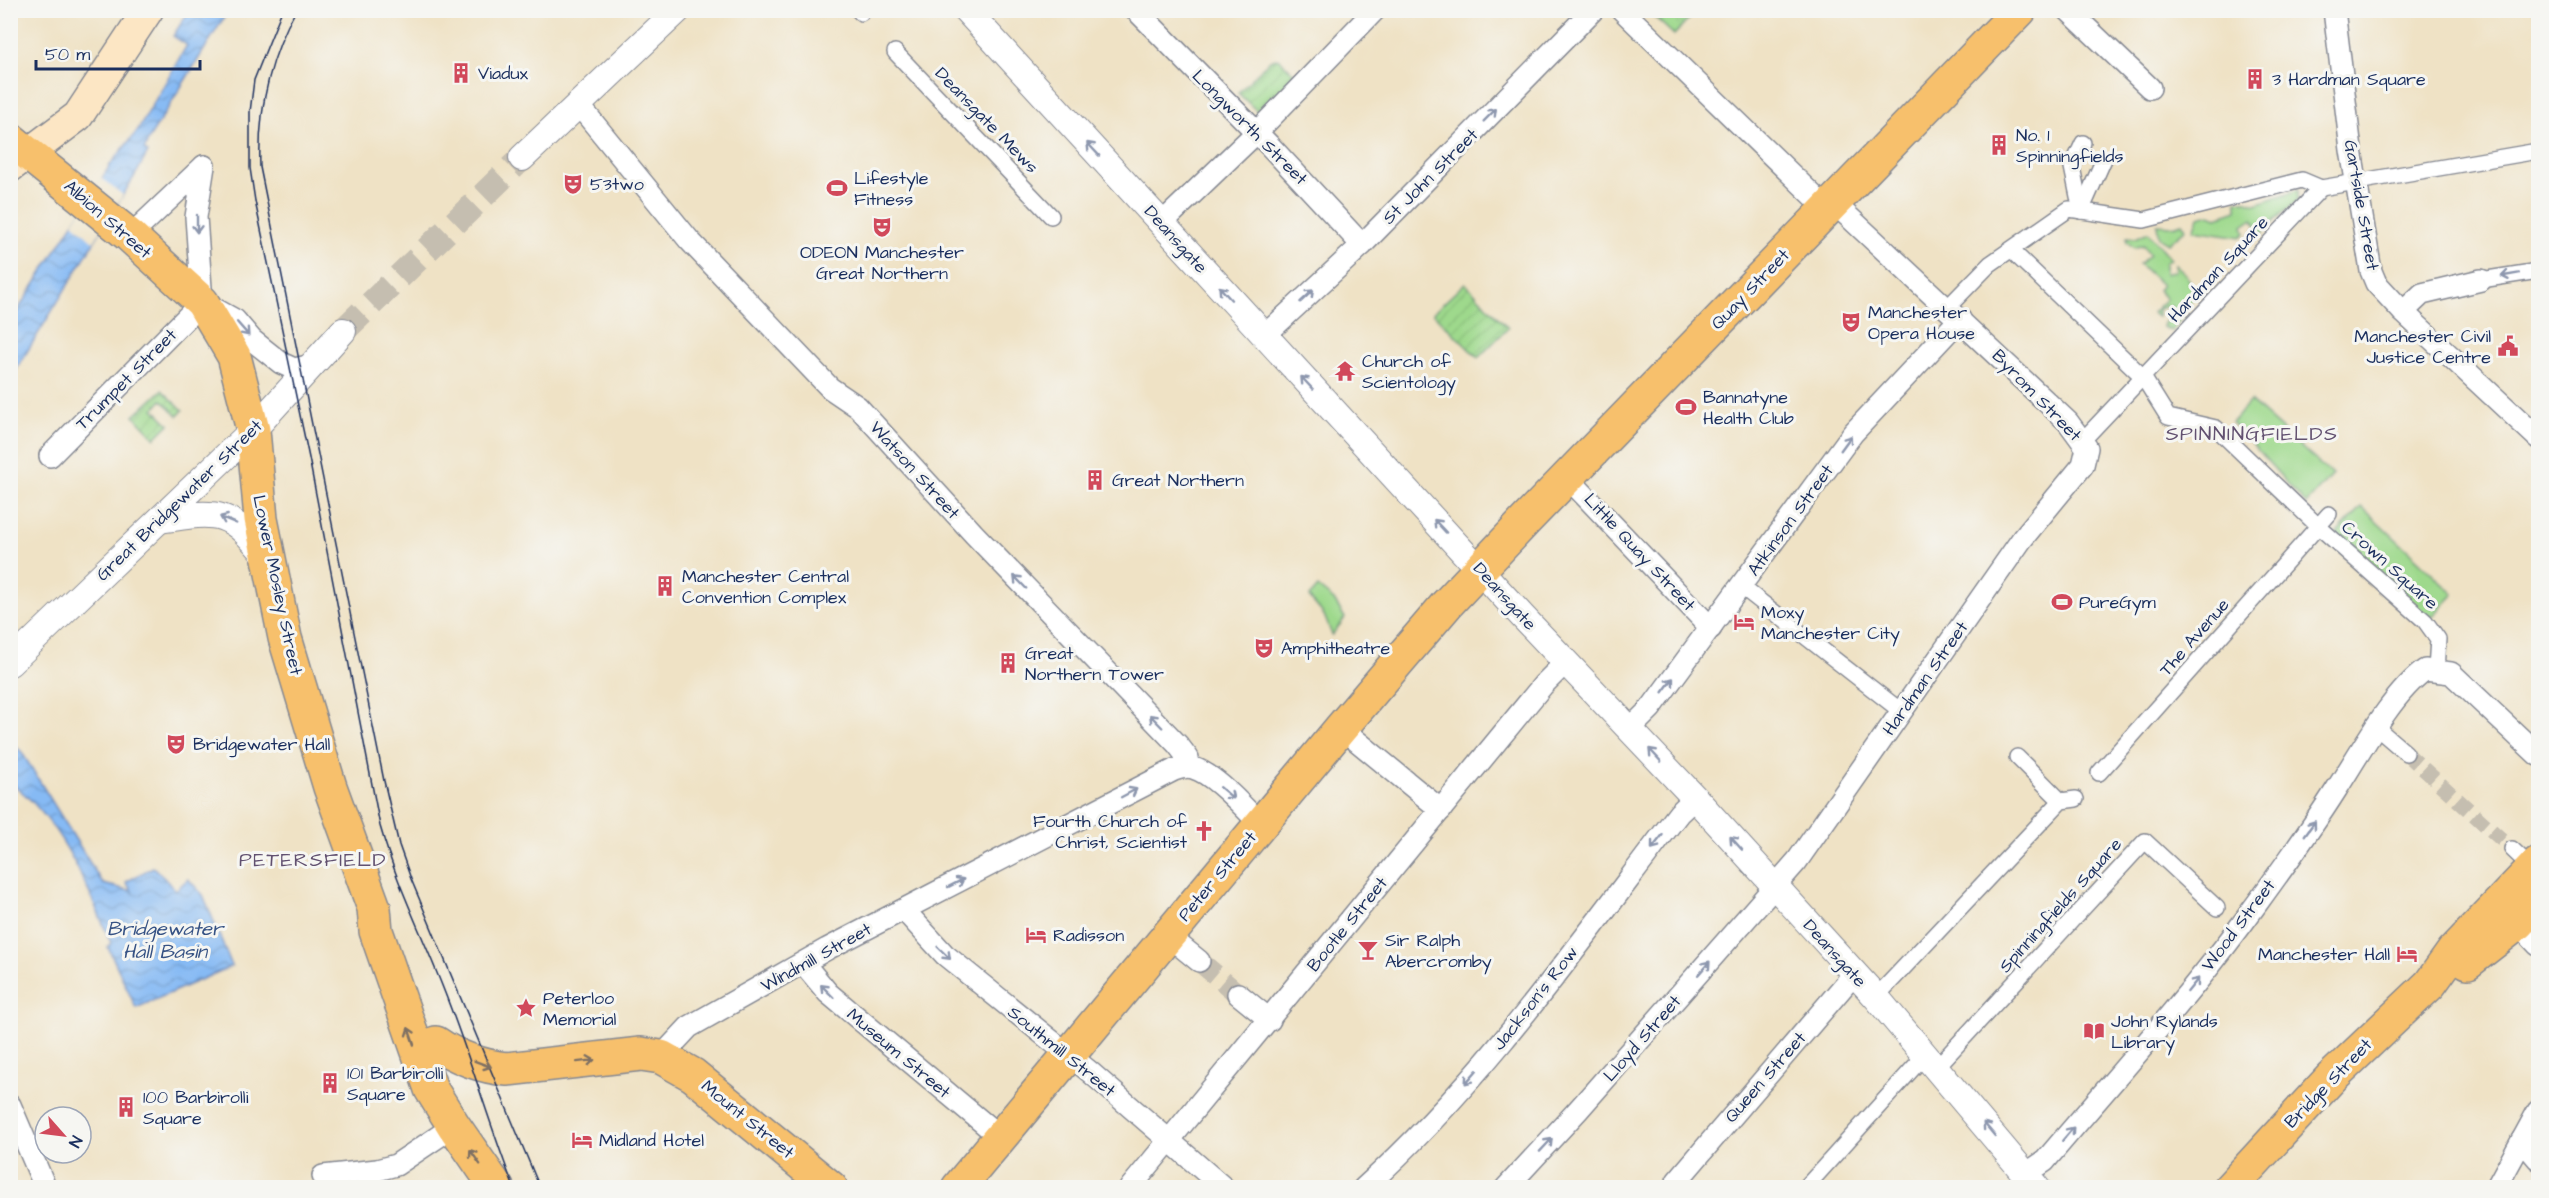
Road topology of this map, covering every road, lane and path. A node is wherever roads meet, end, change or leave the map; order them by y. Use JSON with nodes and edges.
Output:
{"nodes":[{"id":1,"x":148,"y":10,"type":"edge"},
{"id":2,"x":678,"y":10,"type":"edge"},
{"id":3,"x":966,"y":10,"type":"edge"},
{"id":4,"x":1136,"y":10,"type":"edge"},
{"id":5,"x":1374,"y":10,"type":"edge"},
{"id":6,"x":1593,"y":10,"type":"edge"},
{"id":7,"x":1622,"y":10,"type":"edge"},
{"id":8,"x":2020,"y":10,"type":"edge"},
{"id":9,"x":2068,"y":10,"type":"edge"},
{"id":10,"x":2334,"y":10,"type":"edge"},
{"id":11,"x":895,"y":52,"type":"dead end"},
{"id":12,"x":2150,"y":88,"type":"dead end"},
{"id":13,"x":578,"y":104,"type":"junction"},
{"id":14,"x":1257,"y":132,"type":"junction"},
{"id":15,"x":2083,"y":143,"type":"dead end"},
{"id":16,"x":2538,"y":151,"type":"edge"},
{"id":17,"x":17,"y":153,"type":"edge"},
{"id":18,"x":522,"y":158,"type":"tunnel mouth"},
{"id":19,"x":2104,"y":159,"type":"dead end"},
{"id":20,"x":2351,"y":182,"type":"junction"},
{"id":21,"x":2321,"y":188,"type":"junction"},
{"id":22,"x":1831,"y":206,"type":"junction"},
{"id":23,"x":2080,"y":211,"type":"junction"},
{"id":24,"x":1051,"y":216,"type":"dead end"},
{"id":25,"x":1162,"y":223,"type":"junction"},
{"id":26,"x":130,"y":236,"type":"junction"},
{"id":27,"x":1362,"y":245,"type":"junction"},
{"id":28,"x":2011,"y":250,"type":"junction"},
{"id":29,"x":2538,"y":271,"type":"edge"},
{"id":30,"x":2481,"y":280,"type":"joint"},
{"id":31,"x":202,"y":302,"type":"junction"},
{"id":32,"x":2403,"y":312,"type":"junction"},
{"id":33,"x":1954,"y":313,"type":"junction"},
{"id":34,"x":343,"y":331,"type":"tunnel mouth"},
{"id":35,"x":1264,"y":336,"type":"junction"},
{"id":36,"x":308,"y":366,"type":"junction"},
{"id":37,"x":2143,"y":377,"type":"junction"},
{"id":38,"x":253,"y":430,"type":"junction"},
{"id":39,"x":2538,"y":438,"type":"edge"},
{"id":40,"x":2083,"y":440,"type":"junction"},
{"id":41,"x":50,"y":456,"type":"dead end"},
{"id":42,"x":2078,"y":473,"type":"joint"},
{"id":43,"x":1568,"y":478,"type":"junction"},
{"id":44,"x":2329,"y":514,"type":"dead end"},
{"id":45,"x":160,"y":520,"type":"junction"},
{"id":46,"x":2318,"y":526,"type":"junction"},
{"id":47,"x":269,"y":559,"type":"junction"},
{"id":48,"x":1480,"y":568,"type":"junction"},
{"id":49,"x":1742,"y":587,"type":"junction"},
{"id":50,"x":1711,"y":628,"type":"junction"},
{"id":51,"x":1566,"y":662,"type":"junction"},
{"id":52,"x":10,"y":663,"type":"edge"},
{"id":53,"x":2436,"y":669,"type":"junction"},
{"id":54,"x":1902,"y":712,"type":"junction"},
{"id":55,"x":1341,"y":728,"type":"junction"},
{"id":56,"x":2377,"y":728,"type":"junction"},
{"id":57,"x":1630,"y":729,"type":"junction"},
{"id":58,"x":2406,"y":753,"type":"tunnel mouth"},
{"id":59,"x":2538,"y":755,"type":"edge"},
{"id":60,"x":2017,"y":757,"type":"dead end"},
{"id":61,"x":1189,"y":767,"type":"junction"},
{"id":62,"x":2099,"y":773,"type":"dead end"},
{"id":63,"x":1695,"y":798,"type":"junction"},
{"id":64,"x":1441,"y":810,"type":"junction"},
{"id":65,"x":1260,"y":824,"type":"junction"},
{"id":66,"x":2530,"y":864,"type":"edge"},
{"id":67,"x":1775,"y":886,"type":"junction"},
{"id":68,"x":374,"y":908,"type":"junction"},
{"id":69,"x":2217,"y":908,"type":"dead end"},
{"id":70,"x":904,"y":910,"type":"junction"},
{"id":71,"x":2524,"y":918,"type":"edge"},
{"id":72,"x":1167,"y":935,"type":"junction"},
{"id":73,"x":1199,"y":961,"type":"tunnel mouth"},
{"id":74,"x":804,"y":964,"type":"junction"},
{"id":75,"x":1854,"y":974,"type":"junction"},
{"id":76,"x":1238,"y":994,"type":"tunnel mouth"},
{"id":77,"x":1876,"y":997,"type":"junction"},
{"id":78,"x":1270,"y":1020,"type":"junction"},
{"id":79,"x":436,"y":1043,"type":"junction"},
{"id":80,"x":1068,"y":1054,"type":"junction"},
{"id":81,"x":661,"y":1057,"type":"junction"},
{"id":82,"x":1931,"y":1062,"type":"junction"},
{"id":83,"x":10,"y":1105,"type":"edge"},
{"id":84,"x":2538,"y":1111,"type":"edge"},
{"id":85,"x":454,"y":1126,"type":"junction"},
{"id":86,"x":1000,"y":1137,"type":"junction"},
{"id":87,"x":1170,"y":1140,"type":"junction"},
{"id":88,"x":2522,"y":1140,"type":"junction"},
{"id":89,"x":2538,"y":1159,"type":"edge"},
{"id":90,"x":323,"y":1176,"type":"dead end"},
{"id":91,"x":1677,"y":1181,"type":"dead end"},
{"id":92,"x":2032,"y":1181,"type":"edge"},
{"id":93,"x":43,"y":1182,"type":"dead end"},
{"id":94,"x":497,"y":1188,"type":"edge"},
{"id":95,"x":831,"y":1188,"type":"edge"},
{"id":96,"x":958,"y":1188,"type":"edge"},
{"id":97,"x":1130,"y":1188,"type":"edge"},
{"id":98,"x":1224,"y":1188,"type":"edge"},
{"id":99,"x":1364,"y":1188,"type":"edge"},
{"id":100,"x":1506,"y":1188,"type":"edge"},
{"id":101,"x":1805,"y":1188,"type":"edge"},
{"id":102,"x":2230,"y":1188,"type":"edge"},
{"id":103,"x":2496,"y":1188,"type":"edge"}],
"edges":[{"from":1,"to":17,"type":"main road"},
{"from":2,"to":13,"type":"street"},
{"from":25,"to":3,"type":"street","name":"Deansgate","one_way":true},
{"from":4,"to":14,"type":"street","name":"Longworth Street"},
{"from":5,"to":14,"type":"street"},
{"from":27,"to":6,"type":"street","name":"St John Street","one_way":true},
{"from":7,"to":22,"type":"street","name":"Byrom Street"},
{"from":8,"to":22,"type":"main road","name":"Quay Street"},
{"from":9,"to":12,"type":"street"},
{"from":10,"to":20,"type":"street","name":"Gartside Street"},
{"from":11,"to":24,"type":"street","name":"Deansgate Mews"},
{"from":13,"to":18,"type":"street"},
{"from":61,"to":13,"type":"street","name":"Watson Street","one_way":true},
{"from":14,"to":25,"type":"street"},
{"from":14,"to":27,"type":"street","name":"Longworth Street"},
{"from":15,"to":23,"type":"street"},
{"from":16,"to":20,"type":"street","name":"Hardman Square"},
{"from":17,"to":26,"type":"main road","name":"Albion Street"},
{"from":19,"to":23,"type":"street"},
{"from":20,"to":21,"type":"street","name":"Hardman Square"},
{"from":20,"to":32,"type":"street","name":"Gartside Street"},
{"from":21,"to":23,"type":"street","name":"Hardman Square"},
{"from":21,"to":37,"type":"street","name":"Hardman Square"},
{"from":22,"to":33,"type":"street","name":"Byrom Street"},
{"from":22,"to":43,"type":"main road","name":"Quay Street"},
{"from":23,"to":28,"type":"street","name":"Hardman Square"},
{"from":35,"to":25,"type":"street","name":"Deansgate","one_way":true},
{"from":26,"to":31,"type":"main road","name":"Albion Street"},
{"from":26,"to":31,"type":"street","one_way":true},
{"from":35,"to":27,"type":"street","name":"St John Street","one_way":true},
{"from":28,"to":33,"type":"street","name":"Hardman Square"},
{"from":28,"to":37,"type":"street"},
{"from":29,"to":30,"type":"street","one_way":true},
{"from":30,"to":32,"type":"street"},
{"from":31,"to":36,"type":"street","name":"Albion Street","one_way":true},
{"from":31,"to":38,"type":"main road","name":"Albion Street"},
{"from":31,"to":41,"type":"street","name":"Trumpet Street"},
{"from":32,"to":39,"type":"street","name":"Gartside Street"},
{"from":33,"to":40,"type":"street","name":"Byrom Street"},
{"from":49,"to":33,"type":"street","name":"Atkinson Street","one_way":true},
{"from":34,"to":36,"type":"street","name":"Great Bridgewater Street"},
{"from":48,"to":35,"type":"street","name":"Deansgate","one_way":true},
{"from":36,"to":38,"type":"street","name":"Great Bridgewater Street"},
{"from":37,"to":40,"type":"street","name":"Hardman Square"},
{"from":37,"to":46,"type":"street","name":"Crown Square"},
{"from":38,"to":45,"type":"street","name":"Great Bridgewater Street"},
{"from":38,"to":47,"type":"main road","name":"Lower Mosley Street"},
{"from":40,"to":42,"type":"street","name":"Byrom Street"},
{"from":42,"to":54,"type":"street","name":"Hardman Street"},
{"from":43,"to":48,"type":"main road","name":"Quay Street"},
{"from":43,"to":50,"type":"street","name":"Little Quay Street"},
{"from":44,"to":46,"type":"street","name":"Crown Square"},
{"from":47,"to":45,"type":"street","one_way":true},
{"from":45,"to":52,"type":"street","name":"Great Bridgewater Street"},
{"from":46,"to":53,"type":"street","name":"Crown Square"},
{"from":46,"to":62,"type":"street","name":"The Avenue"},
{"from":47,"to":68,"type":"main road","name":"Lower Mosley Street"},
{"from":48,"to":51,"type":"street","name":"Deansgate"},
{"from":48,"to":55,"type":"main road","name":"Peter Street"},
{"from":49,"to":50,"type":"street","name":"Atkinson Street"},
{"from":49,"to":54,"type":"street"},
{"from":57,"to":50,"type":"street","name":"Atkinson Street","one_way":true},
{"from":51,"to":57,"type":"street","name":"Deansgate"},
{"from":51,"to":64,"type":"street","name":"Bootle Street"},
{"from":53,"to":56,"type":"street","name":"Wood Street"},
{"from":53,"to":59,"type":"street"},
{"from":54,"to":67,"type":"street","name":"Hardman Street"},
{"from":55,"to":64,"type":"street"},
{"from":55,"to":65,"type":"main road","name":"Peter Street"},
{"from":56,"to":58,"type":"street"},
{"from":92,"to":56,"type":"street","name":"Wood Street","one_way":true},
{"from":63,"to":57,"type":"street","name":"Deansgate","one_way":true},
{"from":60,"to":77,"type":"street"},
{"from":61,"to":65,"type":"street","name":"Watson Street","one_way":true},
{"from":70,"to":61,"type":"street","name":"Windmill Street","one_way":true},
{"from":67,"to":63,"type":"street","name":"Deansgate","one_way":true},
{"from":63,"to":99,"type":"street","name":"Jackson's Row","one_way":true},
{"from":64,"to":78,"type":"street","name":"Bootle Street"},
{"from":65,"to":72,"type":"main road","name":"Peter Street"},
{"from":66,"to":71,"type":"main road","name":"Bridge Street"},
{"from":67,"to":75,"type":"street","name":"Deansgate"},
{"from":100,"to":67,"type":"street","name":"Lloyd Street","one_way":true},
{"from":68,"to":79,"type":"main road","name":"Lower Mosley Street"},
{"from":85,"to":68,"type":"main road","name":"Lower Mosley Street","one_way":true},
{"from":69,"to":82,"type":"street","name":"Spinningfields Square"},
{"from":70,"to":74,"type":"street","name":"Windmill Street"},
{"from":70,"to":80,"type":"street","name":"Southmill Street","one_way":true},
{"from":71,"to":102,"type":"main road","name":"Bridge Street"},
{"from":72,"to":73,"type":"street"},
{"from":72,"to":80,"type":"main road","name":"Peter Street"},
{"from":74,"to":81,"type":"street","name":"Windmill Street"},
{"from":86,"to":74,"type":"street","name":"Museum Street","one_way":true},
{"from":75,"to":77,"type":"street","name":"Deansgate"},
{"from":75,"to":91,"type":"street","name":"Queen Street"},
{"from":76,"to":78,"type":"street"},
{"from":77,"to":82,"type":"street","name":"Deansgate"},
{"from":78,"to":87,"type":"street","name":"Bootle Street"},
{"from":79,"to":81,"type":"main road","one_way":true},
{"from":79,"to":85,"type":"main road","name":"Lower Mosley Street"},
{"from":80,"to":86,"type":"main road","name":"Peter Street"},
{"from":80,"to":87,"type":"street","name":"Southmill Street"},
{"from":81,"to":95,"type":"main road","name":"Mount Street"},
{"from":92,"to":82,"type":"street","name":"Deansgate","one_way":true},
{"from":82,"to":101,"type":"street"},
{"from":83,"to":93,"type":"street"},
{"from":84,"to":88,"type":"street"},
{"from":85,"to":90,"type":"street"},
{"from":94,"to":85,"type":"main road","name":"Lower Mosley Street","one_way":true},
{"from":86,"to":96,"type":"main road","name":"Peter Street"},
{"from":87,"to":97,"type":"street","name":"Bootle Street"},
{"from":87,"to":98,"type":"street","name":"Southmill Street"},
{"from":88,"to":89,"type":"street"},
{"from":88,"to":103,"type":"street"}]}
